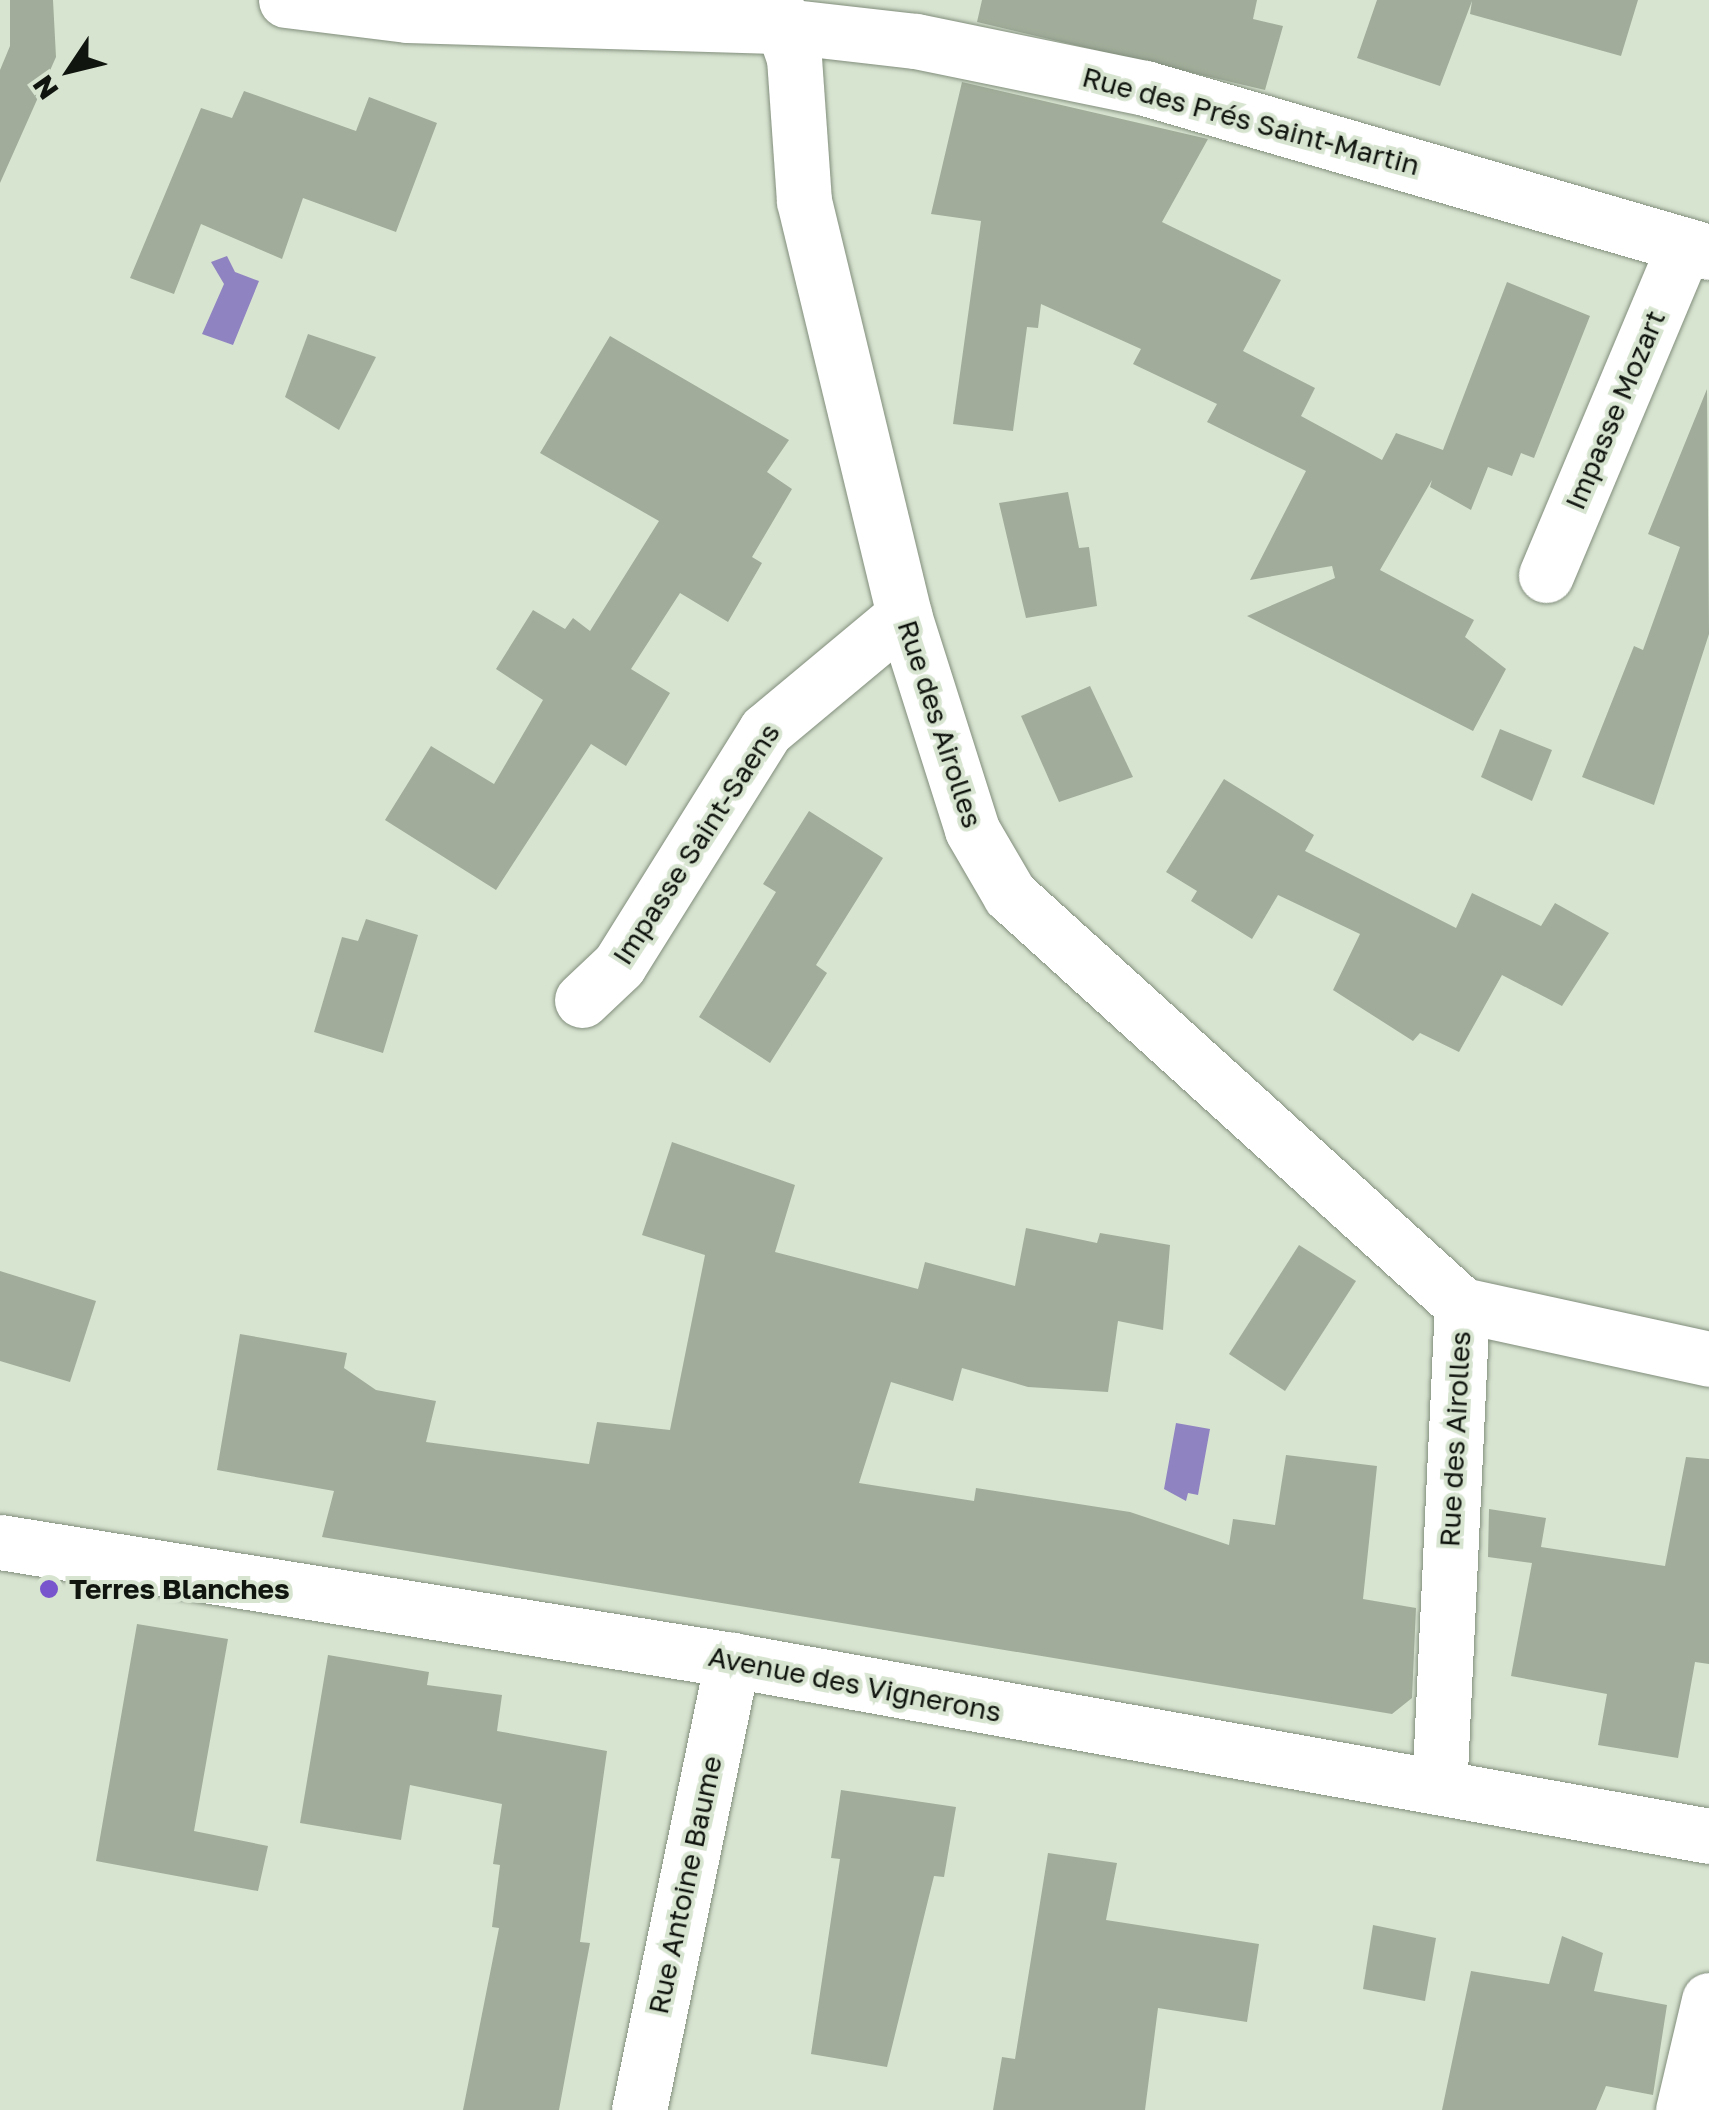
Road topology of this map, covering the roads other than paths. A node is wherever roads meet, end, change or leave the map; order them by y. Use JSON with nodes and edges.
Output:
{"nodes":[{"id":1,"x":286,"y":0,"type":"edge"},
{"id":2,"x":779,"y":13,"type":"edge"},
{"id":3,"x":1697,"y":249,"type":"edge"},
{"id":4,"x":1546,"y":574,"type":"dead end"},
{"id":5,"x":904,"y":615,"type":"junction"},
{"id":6,"x":582,"y":1000,"type":"dead end"},
{"id":7,"x":1462,"y":1306,"type":"junction"},
{"id":8,"x":1709,"y":1359,"type":"edge"},
{"id":9,"x":0,"y":1542,"type":"edge"},
{"id":10,"x":732,"y":1660,"type":"junction"},
{"id":11,"x":1439,"y":1787,"type":"junction"},
{"id":12,"x":1709,"y":1836,"type":"edge"},
{"id":13,"x":1709,"y":2000,"type":"edge"},
{"id":14,"x":639,"y":2110,"type":"edge"},
{"id":15,"x":1683,"y":2110,"type":"edge"}],
"edges":[{"from":1,"to":2,"type":"street"},
{"from":2,"to":3,"type":"street","name":"Rue des Prés Saint-Martin"},
{"from":2,"to":5,"type":"street","name":"Rue des Airolles"},
{"from":3,"to":4,"type":"street","name":"Impasse Mozart"},
{"from":5,"to":6,"type":"street","name":"Impasse Saint-Saens"},
{"from":5,"to":7,"type":"street","name":"Rue des Airolles"},
{"from":7,"to":8,"type":"street"},
{"from":7,"to":11,"type":"street","name":"Rue des Airolles"},
{"from":9,"to":10,"type":"street","name":"Avenue des Vignerons"},
{"from":10,"to":11,"type":"street","name":"Avenue des Vignerons"},
{"from":10,"to":14,"type":"street","name":"Rue Antoine Baume"},
{"from":11,"to":12,"type":"street","name":"Avenue des Vignerons"},
{"from":13,"to":15,"type":"street"}]}
